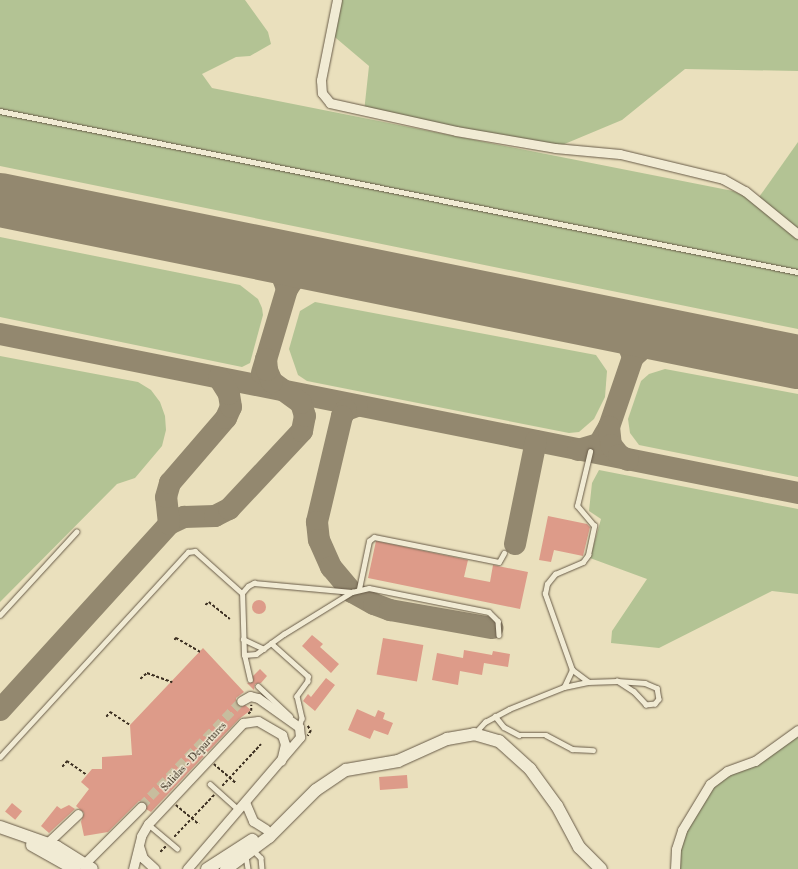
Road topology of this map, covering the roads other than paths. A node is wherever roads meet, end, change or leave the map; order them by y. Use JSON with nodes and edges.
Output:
{"nodes":[{"id":1,"x":337,"y":0,"type":"edge"},
{"id":2,"x":0,"y":111,"type":"edge"},
{"id":3,"x":798,"y":234,"type":"edge"},
{"id":4,"x":798,"y":272,"type":"edge"},
{"id":5,"x":590,"y":452,"type":"dead end"},
{"id":6,"x":76,"y":532,"type":"dead end"},
{"id":7,"x":504,"y":553,"type":"dead end"},
{"id":8,"x":359,"y":589,"type":"junction"},
{"id":9,"x":352,"y":592,"type":"junction"},
{"id":10,"x":242,"y":593,"type":"junction"},
{"id":11,"x":0,"y":615,"type":"edge"},
{"id":12,"x":499,"y":635,"type":"dead end"},
{"id":13,"x":243,"y":639,"type":"junction"},
{"id":14,"x":271,"y":643,"type":"junction"},
{"id":15,"x":264,"y":648,"type":"junction"},
{"id":16,"x":244,"y":655,"type":"junction"},
{"id":17,"x":572,"y":670,"type":"junction"},
{"id":18,"x":250,"y":680,"type":"dead end"},
{"id":19,"x":617,"y":681,"type":"junction"},
{"id":20,"x":588,"y":682,"type":"junction"},
{"id":21,"x":564,"y":687,"type":"junction"},
{"id":22,"x":241,"y":701,"type":"tunnel mouth"},
{"id":23,"x":495,"y":716,"type":"junction"},
{"id":24,"x":298,"y":727,"type":"junction"},
{"id":25,"x":798,"y":730,"type":"edge"},
{"id":26,"x":474,"y":734,"type":"junction"},
{"id":27,"x":593,"y":750,"type":"dead end"},
{"id":28,"x":0,"y":757,"type":"edge"},
{"id":29,"x":281,"y":761,"type":"junction"},
{"id":30,"x":210,"y":784,"type":"dead end"},
{"id":31,"x":245,"y":802,"type":"junction"},
{"id":32,"x":141,"y":806,"type":"tunnel mouth"},
{"id":33,"x":238,"y":809,"type":"junction"},
{"id":34,"x":78,"y":814,"type":"dead end"},
{"id":35,"x":282,"y":822,"type":"junction"},
{"id":36,"x":148,"y":824,"type":"junction"},
{"id":37,"x":0,"y":828,"type":"edge"},
{"id":38,"x":266,"y":829,"type":"junction"},
{"id":39,"x":138,"y":844,"type":"junction"},
{"id":40,"x":43,"y":846,"type":"junction"},
{"id":41,"x":177,"y":848,"type":"dead end"},
{"id":42,"x":249,"y":852,"type":"junction"},
{"id":43,"x":84,"y":867,"type":"edge"},
{"id":44,"x":597,"y":868,"type":"edge"},
{"id":45,"x":133,"y":869,"type":"edge"},
{"id":46,"x":155,"y":869,"type":"edge"},
{"id":47,"x":187,"y":869,"type":"edge"},
{"id":48,"x":208,"y":869,"type":"edge"},
{"id":49,"x":226,"y":869,"type":"edge"},
{"id":50,"x":248,"y":869,"type":"edge"},
{"id":51,"x":262,"y":869,"type":"edge"},
{"id":52,"x":675,"y":869,"type":"edge"}],
"edges":[{"from":1,"to":3,"type":"street"},
{"from":2,"to":4,"type":"lane"},
{"from":5,"to":17,"type":"lane"},
{"from":6,"to":11,"type":"lane"},
{"from":7,"to":8,"type":"lane"},
{"from":8,"to":9,"type":"lane"},
{"from":8,"to":12,"type":"lane"},
{"from":9,"to":10,"type":"lane"},
{"from":9,"to":14,"type":"lane"},
{"from":10,"to":13,"type":"lane"},
{"from":10,"to":28,"type":"lane"},
{"from":13,"to":15,"type":"lane"},
{"from":13,"to":16,"type":"lane"},
{"from":14,"to":15,"type":"lane"},
{"from":14,"to":24,"type":"lane"},
{"from":15,"to":16,"type":"lane"},
{"from":16,"to":18,"type":"lane"},
{"from":17,"to":20,"type":"lane"},
{"from":17,"to":21,"type":"lane"},
{"from":19,"to":19,"type":"lane"},
{"from":19,"to":20,"type":"lane"},
{"from":20,"to":21,"type":"lane"},
{"from":21,"to":23,"type":"lane"},
{"from":22,"to":24,"type":"street"},
{"from":23,"to":26,"type":"lane"},
{"from":23,"to":27,"type":"lane"},
{"from":24,"to":29,"type":"street"},
{"from":25,"to":52,"type":"street"},
{"from":26,"to":35,"type":"street"},
{"from":26,"to":44,"type":"street"},
{"from":29,"to":31,"type":"street"},
{"from":29,"to":36,"type":"street","name":"Salidas - Departures"},
{"from":30,"to":33,"type":"lane"},
{"from":31,"to":33,"type":"street"},
{"from":31,"to":38,"type":"street"},
{"from":32,"to":43,"type":"street"},
{"from":33,"to":47,"type":"street"},
{"from":34,"to":40,"type":"street"},
{"from":35,"to":38,"type":"street"},
{"from":35,"to":42,"type":"street"},
{"from":36,"to":39,"type":"street","name":"Salidas - Departures"},
{"from":36,"to":41,"type":"lane"},
{"from":37,"to":40,"type":"street"},
{"from":38,"to":48,"type":"street"},
{"from":39,"to":45,"type":"street","name":"Salidas - Departures"},
{"from":39,"to":46,"type":"street"},
{"from":40,"to":43,"type":"street"},
{"from":42,"to":49,"type":"street"},
{"from":42,"to":50,"type":"lane"},
{"from":42,"to":51,"type":"lane"}]}
